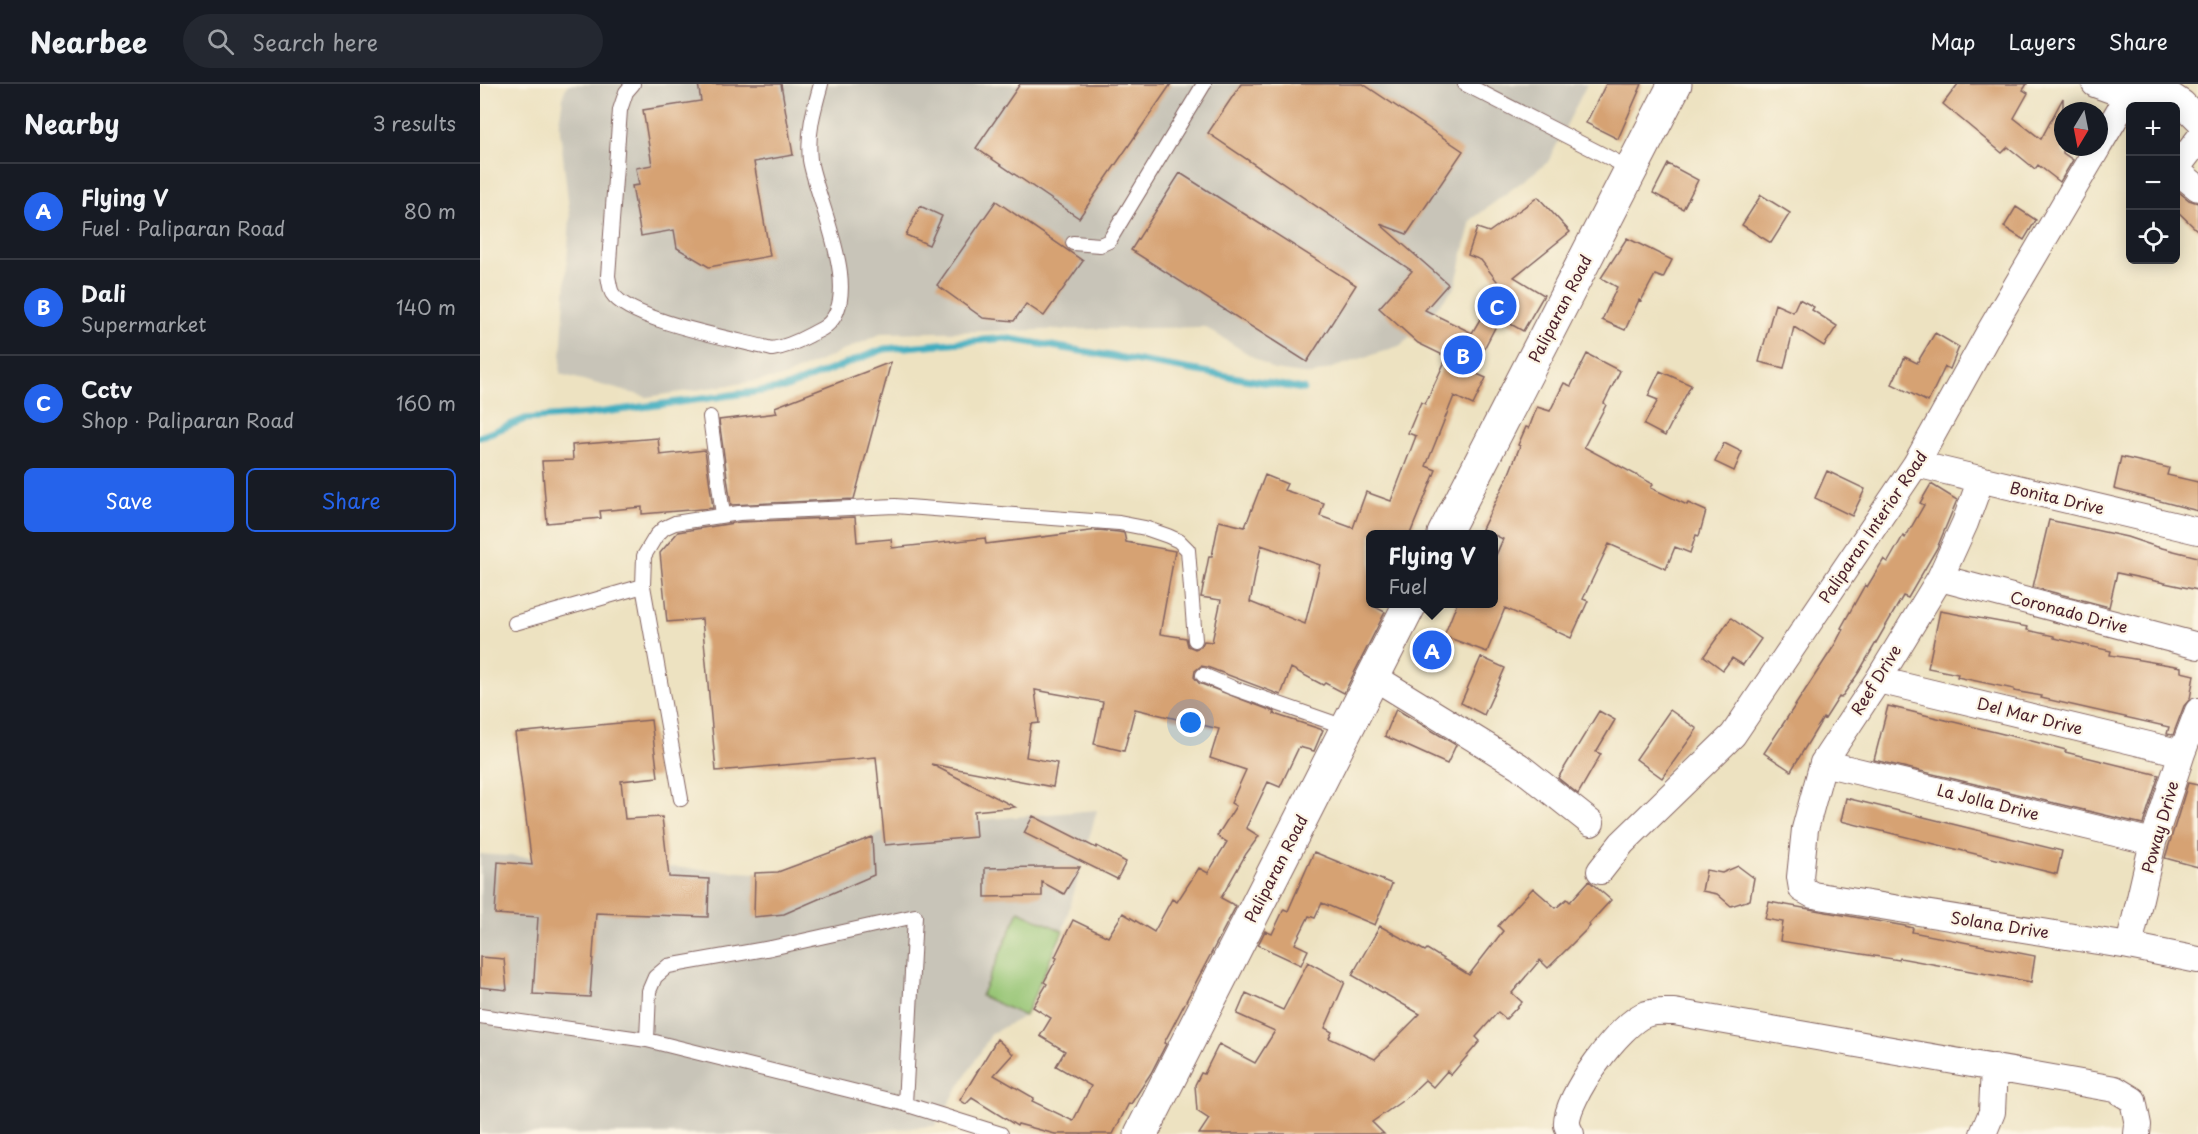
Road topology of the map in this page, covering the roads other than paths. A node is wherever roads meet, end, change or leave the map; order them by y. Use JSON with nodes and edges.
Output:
{"nodes":[{"id":1,"x":633,"y":84,"type":"edge"},
{"id":2,"x":821,"y":84,"type":"edge"},
{"id":3,"x":1204,"y":84,"type":"edge"},
{"id":4,"x":1465,"y":84,"type":"edge"},
{"id":5,"x":1675,"y":84,"type":"edge"},
{"id":6,"x":2095,"y":84,"type":"edge"},
{"id":7,"x":2153,"y":84,"type":"edge"},
{"id":8,"x":2138,"y":96,"type":"edge"},
{"id":9,"x":2198,"y":119,"type":"edge"},
{"id":10,"x":2180,"y":120,"type":"edge"},
{"id":11,"x":2198,"y":125,"type":"edge"},
{"id":12,"x":2108,"y":134,"type":"edge"},
{"id":13,"x":2198,"y":140,"type":"edge"},
{"id":14,"x":2092,"y":156,"type":"edge"},
{"id":15,"x":2180,"y":163,"type":"edge"},
{"id":16,"x":1632,"y":169,"type":"junction"},
{"id":17,"x":2180,"y":173,"type":"edge"},
{"id":18,"x":2198,"y":188,"type":"edge"},
{"id":19,"x":1073,"y":243,"type":"dead end"},
{"id":20,"x":710,"y":417,"type":"dead end"},
{"id":21,"x":1916,"y":464,"type":"junction"},
{"id":22,"x":1981,"y":479,"type":"junction"},
{"id":23,"x":723,"y":515,"type":"junction"},
{"id":24,"x":1446,"y":530,"type":"edge"},
{"id":25,"x":2198,"y":531,"type":"edge"},
{"id":26,"x":1940,"y":578,"type":"junction"},
{"id":27,"x":643,"y":585,"type":"junction"},
{"id":28,"x":1408,"y":608,"type":"edge"},
{"id":29,"x":515,"y":622,"type":"dead end"},
{"id":30,"x":1195,"y":640,"type":"dead end"},
{"id":31,"x":2198,"y":646,"type":"edge"},
{"id":32,"x":1203,"y":675,"type":"dead end"},
{"id":33,"x":1374,"y":677,"type":"junction"},
{"id":34,"x":1878,"y":680,"type":"junction"},
{"id":35,"x":2198,"y":711,"type":"edge"},
{"id":36,"x":1348,"y":728,"type":"junction"},
{"id":37,"x":2182,"y":753,"type":"junction"},
{"id":38,"x":1823,"y":763,"type":"junction"},
{"id":39,"x":681,"y":799,"type":"dead end"},
{"id":40,"x":1591,"y":823,"type":"dead end"},
{"id":41,"x":2153,"y":842,"type":"junction"},
{"id":42,"x":1600,"y":870,"type":"dead end"},
{"id":43,"x":1802,"y":888,"type":"joint"},
{"id":44,"x":2129,"y":946,"type":"junction"},
{"id":45,"x":2198,"y":960,"type":"edge"},
{"id":46,"x":480,"y":1016,"type":"edge"},
{"id":47,"x":646,"y":1040,"type":"junction"},
{"id":48,"x":1994,"y":1067,"type":"junction"},
{"id":49,"x":905,"y":1104,"type":"junction"},
{"id":50,"x":1001,"y":1134,"type":"edge"},
{"id":51,"x":1142,"y":1134,"type":"edge"},
{"id":52,"x":1570,"y":1134,"type":"edge"},
{"id":53,"x":1983,"y":1134,"type":"edge"},
{"id":54,"x":2136,"y":1134,"type":"edge"}],
"edges":[{"from":1,"to":2,"type":"lane"},
{"from":3,"to":19,"type":"lane"},
{"from":4,"to":16,"type":"lane"},
{"from":5,"to":16,"type":"main road","name":"Paliparan Road"},
{"from":6,"to":8,"type":"street"},
{"from":7,"to":9,"type":"street"},
{"from":8,"to":12,"type":"street","name":"Paliparan Interior Road"},
{"from":10,"to":11,"type":"street"},
{"from":13,"to":15,"type":"street"},
{"from":14,"to":21,"type":"street","name":"Paliparan Interior Road"},
{"from":16,"to":24,"type":"main road","name":"Paliparan Road"},
{"from":17,"to":18,"type":"street"},
{"from":20,"to":23,"type":"lane"},
{"from":21,"to":22,"type":"street","name":"Bonita Drive"},
{"from":21,"to":42,"type":"street","name":"Paliparan Interior Road"},
{"from":22,"to":25,"type":"street","name":"Bonita Drive"},
{"from":22,"to":26,"type":"street","name":"Reef Drive"},
{"from":23,"to":27,"type":"lane"},
{"from":23,"to":30,"type":"lane"},
{"from":26,"to":31,"type":"street","name":"Coronado Drive"},
{"from":26,"to":34,"type":"street","name":"Reef Drive"},
{"from":27,"to":29,"type":"lane"},
{"from":27,"to":39,"type":"lane"},
{"from":28,"to":33,"type":"main road","name":"Paliparan Road"},
{"from":32,"to":36,"type":"lane"},
{"from":33,"to":36,"type":"main road","name":"Paliparan Road"},
{"from":33,"to":40,"type":"street"},
{"from":34,"to":37,"type":"street","name":"Del Mar Drive"},
{"from":34,"to":38,"type":"street","name":"Reef Drive"},
{"from":35,"to":37,"type":"street","name":"Poway Drive"},
{"from":36,"to":51,"type":"main road","name":"Paliparan Road"},
{"from":37,"to":41,"type":"street","name":"Poway Drive"},
{"from":38,"to":41,"type":"street","name":"La Jolla Drive"},
{"from":38,"to":43,"type":"street","name":"Reef Drive"},
{"from":41,"to":44,"type":"street","name":"Poway Drive"},
{"from":43,"to":44,"type":"street","name":"Solana Drive"},
{"from":44,"to":45,"type":"street","name":"Solana Drive"},
{"from":46,"to":47,"type":"lane"},
{"from":47,"to":49,"type":"lane"},
{"from":47,"to":49,"type":"lane"},
{"from":48,"to":52,"type":"street"},
{"from":48,"to":53,"type":"street"},
{"from":48,"to":54,"type":"street"},
{"from":49,"to":50,"type":"lane"}]}
